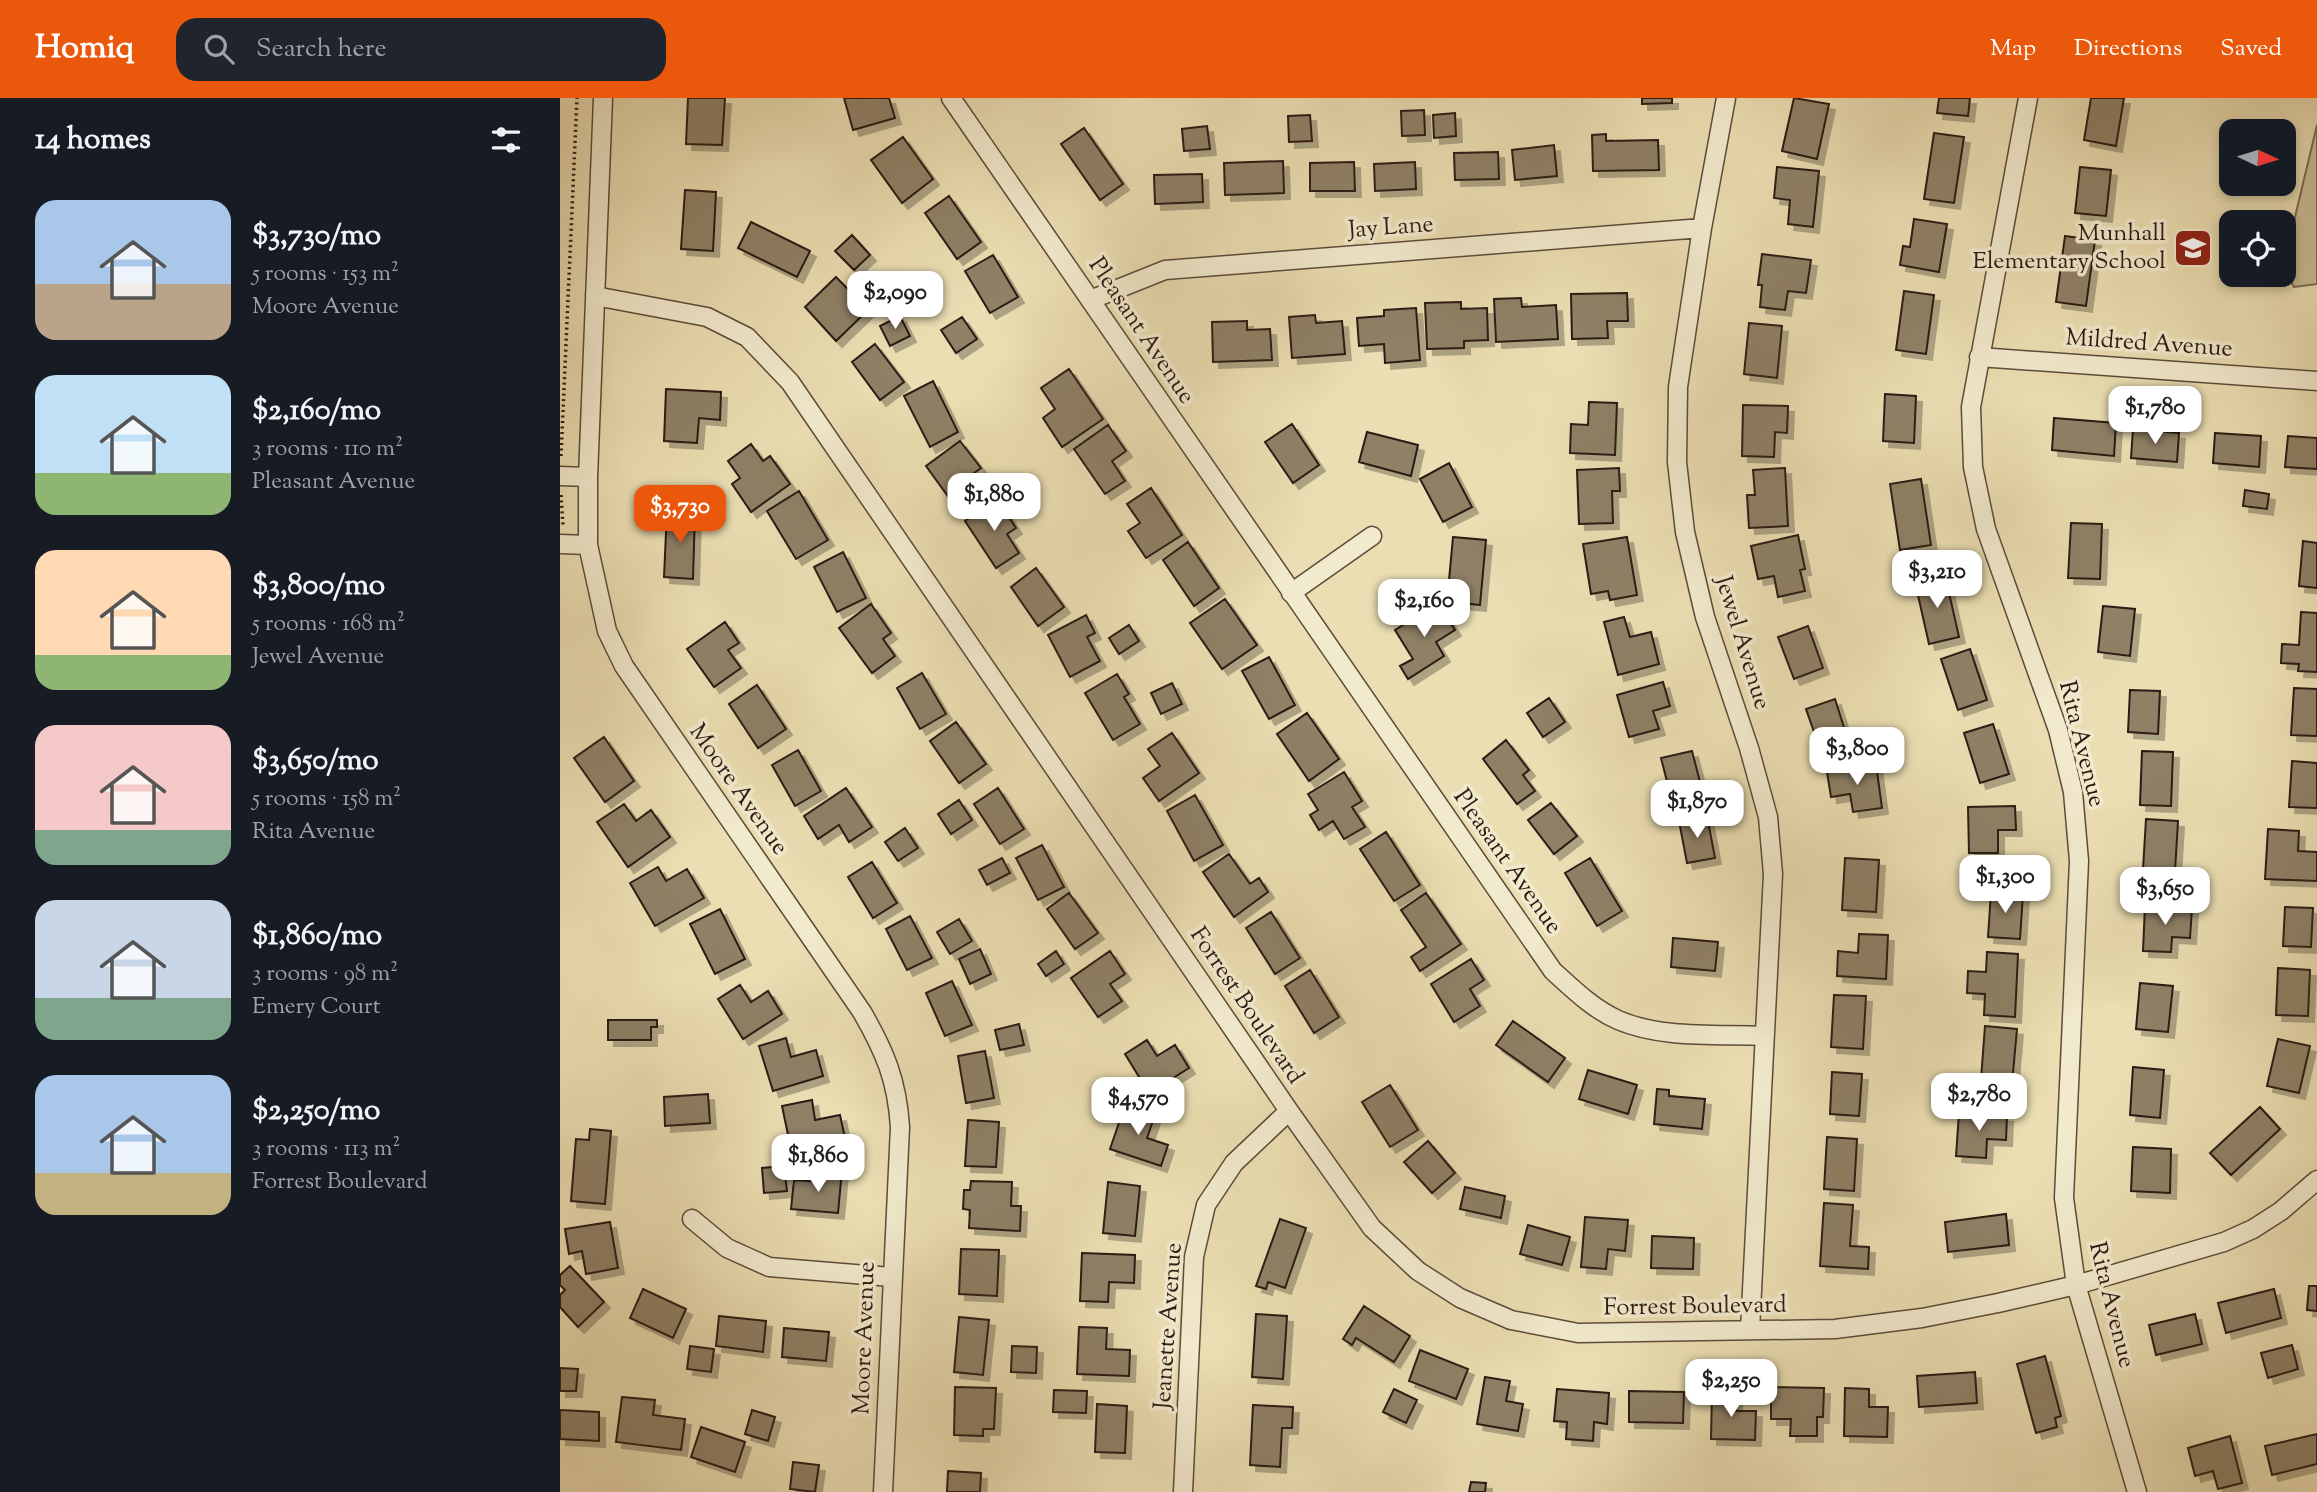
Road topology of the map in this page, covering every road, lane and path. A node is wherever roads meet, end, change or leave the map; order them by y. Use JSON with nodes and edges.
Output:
{"nodes":[{"id":1,"x":577,"y":98,"type":"edge"},
{"id":2,"x":603,"y":98,"type":"edge"},
{"id":3,"x":951,"y":98,"type":"edge"},
{"id":4,"x":1726,"y":98,"type":"edge"},
{"id":5,"x":2028,"y":98,"type":"edge"},
{"id":6,"x":1702,"y":228,"type":"junction"},
{"id":7,"x":595,"y":296,"type":"junction"},
{"id":8,"x":1090,"y":300,"type":"junction"},
{"id":9,"x":1979,"y":357,"type":"junction"},
{"id":10,"x":2317,"y":381,"type":"edge"},
{"id":11,"x":561,"y":455,"type":"edge"},
{"id":12,"x":560,"y":476,"type":"edge"},
{"id":13,"x":588,"y":477,"type":"junction"},
{"id":14,"x":1372,"y":536,"type":"dead end"},
{"id":15,"x":560,"y":544,"type":"edge"},
{"id":16,"x":588,"y":545,"type":"junction"},
{"id":17,"x":1291,"y":593,"type":"junction"},
{"id":18,"x":1764,"y":1036,"type":"junction"},
{"id":19,"x":1289,"y":1111,"type":"junction"},
{"id":20,"x":2317,"y":1180,"type":"edge"},
{"id":21,"x":692,"y":1219,"type":"dead end"},
{"id":22,"x":891,"y":1277,"type":"junction"},
{"id":23,"x":2076,"y":1285,"type":"junction"},
{"id":24,"x":1750,"y":1330,"type":"junction"},
{"id":25,"x":883,"y":1492,"type":"edge"},
{"id":26,"x":1184,"y":1492,"type":"edge"},
{"id":27,"x":2137,"y":1492,"type":"edge"}],
"edges":[{"from":1,"to":11,"type":"path"},
{"from":2,"to":7,"type":"street","name":"Moore Avenue"},
{"from":3,"to":8,"type":"street","name":"Pleasant Avenue"},
{"from":4,"to":6,"type":"street","name":"Jewel Avenue"},
{"from":5,"to":9,"type":"street","name":"Rita Avenue"},
{"from":6,"to":8,"type":"street","name":"Jay Lane"},
{"from":6,"to":18,"type":"street","name":"Jewel Avenue"},
{"from":7,"to":13,"type":"street","name":"Moore Avenue"},
{"from":7,"to":19,"type":"street","name":"Forrest Boulevard"},
{"from":8,"to":17,"type":"street","name":"Pleasant Avenue"},
{"from":9,"to":10,"type":"street","name":"Mildred Avenue"},
{"from":9,"to":23,"type":"street","name":"Rita Avenue"},
{"from":12,"to":13,"type":"street"},
{"from":13,"to":16,"type":"street","name":"Moore Avenue"},
{"from":14,"to":17,"type":"street"},
{"from":15,"to":16,"type":"street"},
{"from":16,"to":22,"type":"street","name":"Moore Avenue"},
{"from":17,"to":18,"type":"street","name":"Pleasant Avenue"},
{"from":18,"to":24,"type":"street","name":"Jewel Avenue"},
{"from":19,"to":24,"type":"street","name":"Forrest Boulevard"},
{"from":19,"to":26,"type":"street","name":"Jeanette Avenue"},
{"from":20,"to":23,"type":"street","name":"Forrest Boulevard"},
{"from":21,"to":22,"type":"street"},
{"from":22,"to":25,"type":"street","name":"Moore Avenue"},
{"from":23,"to":24,"type":"street","name":"Forrest Boulevard"},
{"from":23,"to":27,"type":"street","name":"Rita Avenue"}]}
